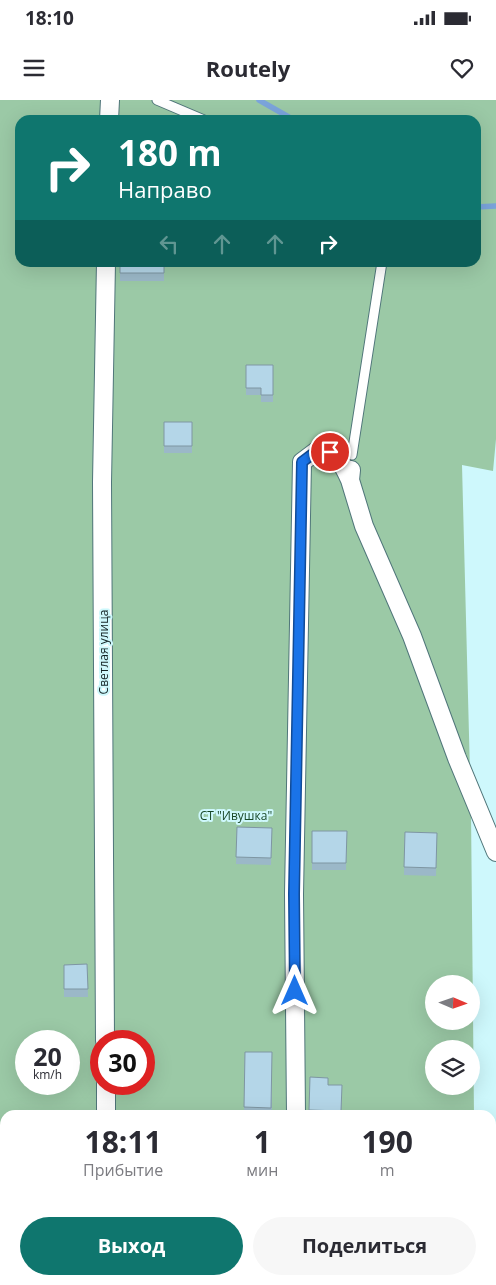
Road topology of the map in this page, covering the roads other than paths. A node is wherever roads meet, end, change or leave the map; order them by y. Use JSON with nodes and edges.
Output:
{"nodes":[{"id":1,"x":110,"y":100,"type":"edge"},
{"id":2,"x":157,"y":100,"type":"edge"},
{"id":3,"x":109,"y":115,"type":"edge"},
{"id":4,"x":192,"y":115,"type":"edge"},
{"id":5,"x":106,"y":267,"type":"edge"},
{"id":6,"x":381,"y":267,"type":"edge"},
{"id":7,"x":352,"y":456,"type":"joint"},
{"id":8,"x":350,"y":480,"type":"junction"},
{"id":9,"x":496,"y":852,"type":"edge"},
{"id":10,"x":105,"y":1030,"type":"edge"},
{"id":11,"x":106,"y":1095,"type":"edge"},
{"id":12,"x":106,"y":1110,"type":"edge"},
{"id":13,"x":296,"y":1110,"type":"edge"}],
"edges":[{"from":1,"to":3,"type":"street"},
{"from":2,"to":4,"type":"lane"},
{"from":5,"to":10,"type":"street","name":"Светлая улица"},
{"from":6,"to":7,"type":"lane"},
{"from":7,"to":8,"type":"street"},
{"from":8,"to":9,"type":"street"},
{"from":8,"to":13,"type":"street"},
{"from":11,"to":12,"type":"street"}]}
